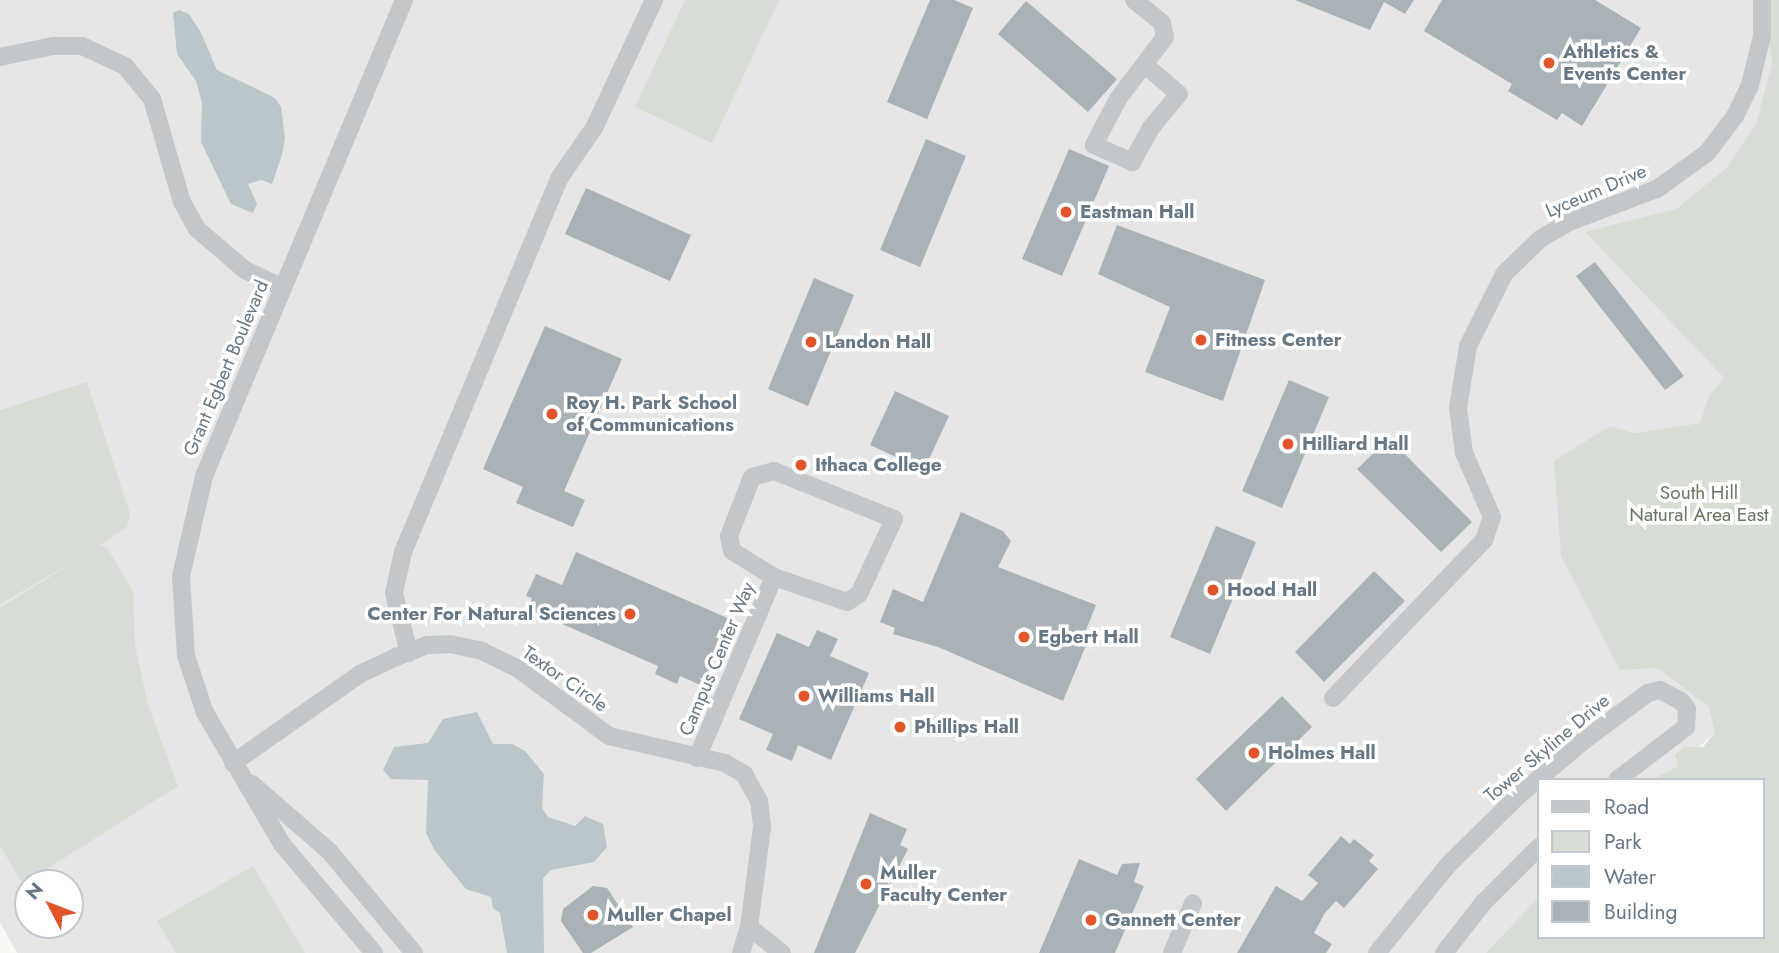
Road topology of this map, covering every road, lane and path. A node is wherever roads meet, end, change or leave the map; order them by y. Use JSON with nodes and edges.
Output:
{"nodes":[{"id":1,"x":404,"y":0,"type":"edge"},
{"id":2,"x":654,"y":0,"type":"edge"},
{"id":3,"x":1133,"y":0,"type":"edge"},
{"id":4,"x":1762,"y":0,"type":"edge"},
{"id":5,"x":0,"y":57,"type":"edge"},
{"id":6,"x":1146,"y":66,"type":"junction"},
{"id":7,"x":283,"y":288,"type":"junction"},
{"id":8,"x":774,"y":577,"type":"junction"},
{"id":9,"x":409,"y":653,"type":"junction"},
{"id":10,"x":1333,"y":698,"type":"dead end"},
{"id":11,"x":697,"y":758,"type":"junction"},
{"id":12,"x":233,"y":763,"type":"junction"},
{"id":13,"x":1539,"y":778,"type":"edge"},
{"id":14,"x":1620,"y":778,"type":"edge"},
{"id":15,"x":1538,"y":779,"type":"edge"},
{"id":16,"x":1538,"y":848,"type":"edge"},
{"id":17,"x":1193,"y":903,"type":"dead end"},
{"id":18,"x":750,"y":927,"type":"junction"},
{"id":19,"x":374,"y":953,"type":"edge"},
{"id":20,"x":414,"y":953,"type":"edge"},
{"id":21,"x":741,"y":953,"type":"edge"},
{"id":22,"x":782,"y":953,"type":"edge"},
{"id":23,"x":1172,"y":953,"type":"edge"},
{"id":24,"x":1377,"y":953,"type":"edge"},
{"id":25,"x":1444,"y":953,"type":"edge"}],
"edges":[{"from":1,"to":7,"type":"street","name":"Grant Egbert Boulevard"},
{"from":2,"to":9,"type":"street"},
{"from":3,"to":6,"type":"street"},
{"from":4,"to":10,"type":"street","name":"Lyceum Drive"},
{"from":5,"to":7,"type":"street"},
{"from":6,"to":6,"type":"street"},
{"from":7,"to":12,"type":"street","name":"Grant Egbert Boulevard"},
{"from":8,"to":8,"type":"street","name":"Campus Center Way"},
{"from":8,"to":11,"type":"street","name":"Campus Center Way"},
{"from":9,"to":11,"type":"street","name":"Textor Circle"},
{"from":9,"to":12,"type":"street","name":"Textor Circle"},
{"from":11,"to":18,"type":"street","name":"Textor Circle"},
{"from":12,"to":19,"type":"street","name":"Grant Egbert Boulevard"},
{"from":12,"to":20,"type":"street","name":"Grant Egbert Boulevard"},
{"from":13,"to":14,"type":"street","name":"Tower Skyline Drive"},
{"from":15,"to":24,"type":"street","name":"Tower Skyline Drive"},
{"from":16,"to":25,"type":"street"},
{"from":17,"to":23,"type":"street"},
{"from":18,"to":21,"type":"street","name":"Textor Circle"},
{"from":18,"to":22,"type":"street"}]}
